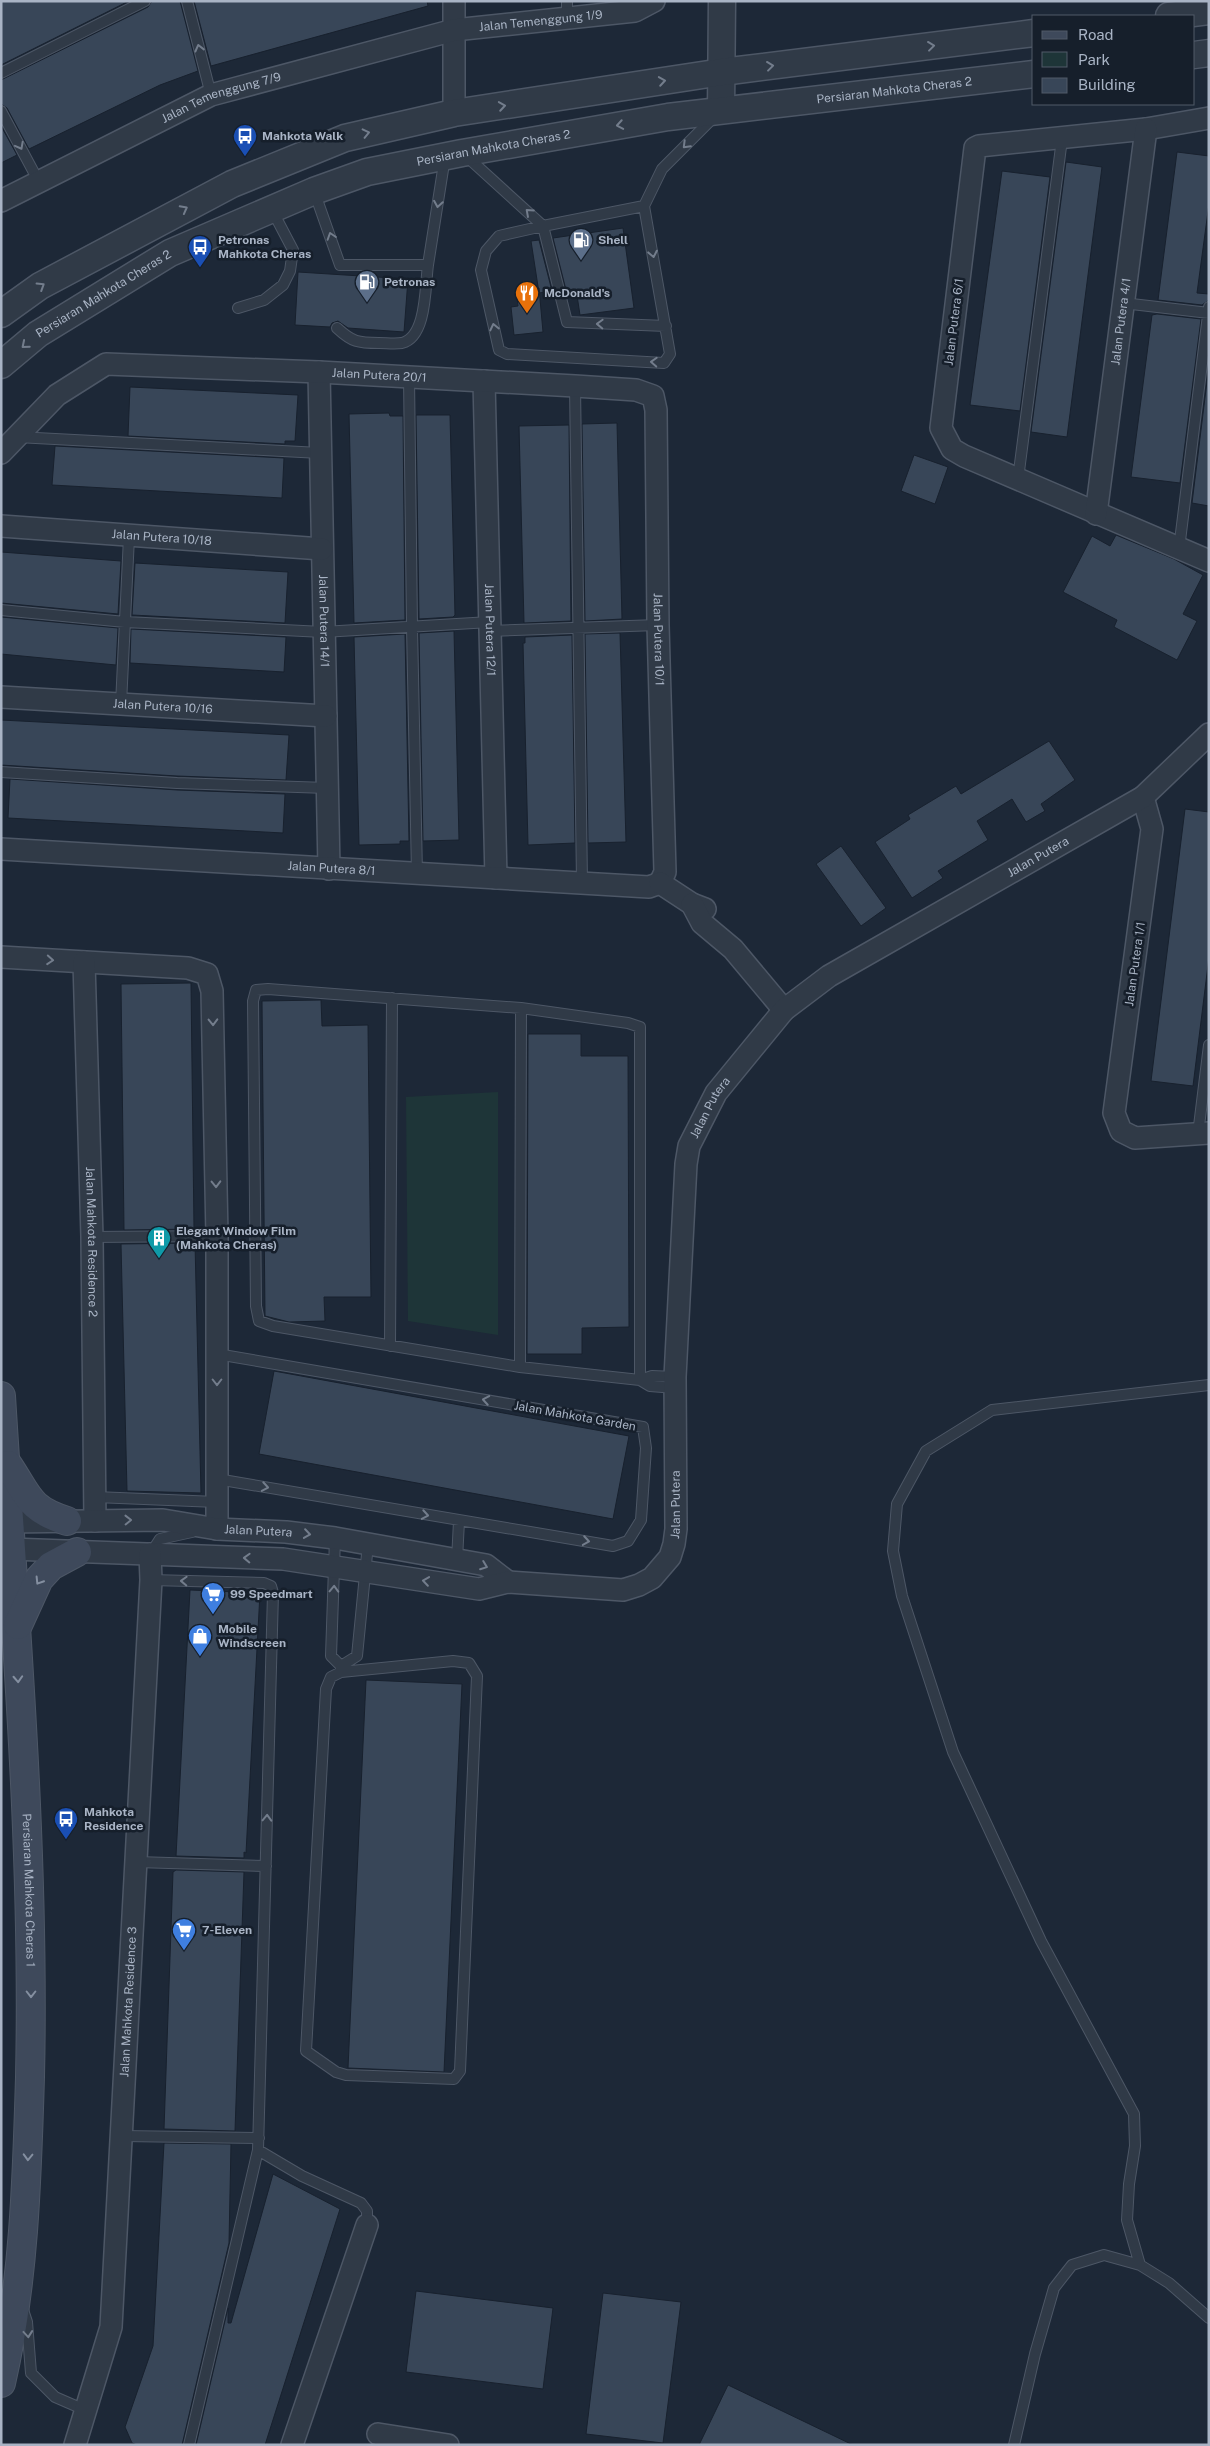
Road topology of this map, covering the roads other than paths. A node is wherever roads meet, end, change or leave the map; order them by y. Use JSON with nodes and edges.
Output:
{"nodes":[{"id":1,"x":145,"y":1,"type":"edge"},
{"id":2,"x":187,"y":1,"type":"edge"},
{"id":3,"x":454,"y":1,"type":"edge"},
{"id":4,"x":654,"y":1,"type":"edge"},
{"id":5,"x":722,"y":1,"type":"edge"},
{"id":6,"x":567,"y":10,"type":"edge"},
{"id":7,"x":1209,"y":11,"type":"edge"},
{"id":8,"x":1176,"y":15,"type":"edge"},
{"id":9,"x":454,"y":30,"type":"junction"},
{"id":10,"x":1032,"y":33,"type":"edge"},
{"id":11,"x":1209,"y":53,"type":"edge"},
{"id":12,"x":1195,"y":55,"type":"edge"},
{"id":13,"x":722,"y":72,"type":"junction"},
{"id":14,"x":1,"y":73,"type":"edge"},
{"id":15,"x":1032,"y":74,"type":"edge"},
{"id":16,"x":211,"y":95,"type":"junction"},
{"id":17,"x":721,"y":110,"type":"junction"},
{"id":18,"x":1,"y":111,"type":"edge"},
{"id":19,"x":454,"y":113,"type":"junction"},
{"id":20,"x":1209,"y":118,"type":"edge"},
{"id":21,"x":1146,"y":129,"type":"junction"},
{"id":22,"x":1062,"y":138,"type":"junction"},
{"id":23,"x":454,"y":154,"type":"junction"},
{"id":24,"x":39,"y":182,"type":"junction"},
{"id":25,"x":314,"y":191,"type":"junction"},
{"id":26,"x":1,"y":201,"type":"edge"},
{"id":27,"x":644,"y":206,"type":"junction"},
{"id":28,"x":272,"y":210,"type":"junction"},
{"id":29,"x":543,"y":226,"type":"junction"},
{"id":30,"x":428,"y":265,"type":"junction"},
{"id":31,"x":1123,"y":303,"type":"junction"},
{"id":32,"x":238,"y":308,"type":"dead end"},
{"id":33,"x":1208,"y":311,"type":"edge"},
{"id":34,"x":1,"y":314,"type":"edge"},
{"id":35,"x":666,"y":326,"type":"junction"},
{"id":36,"x":337,"y":328,"type":"dead end"},
{"id":37,"x":1,"y":365,"type":"edge"},
{"id":38,"x":319,"y":372,"type":"junction"},
{"id":39,"x":409,"y":377,"type":"junction"},
{"id":40,"x":484,"y":381,"type":"junction"},
{"id":41,"x":575,"y":386,"type":"junction"},
{"id":42,"x":653,"y":396,"type":"joint"},
{"id":43,"x":17,"y":437,"type":"junction"},
{"id":44,"x":1,"y":453,"type":"edge"},
{"id":45,"x":320,"y":453,"type":"junction"},
{"id":46,"x":1018,"y":479,"type":"junction"},
{"id":47,"x":1096,"y":514,"type":"junction"},
{"id":48,"x":1,"y":526,"type":"edge"},
{"id":49,"x":129,"y":537,"type":"junction"},
{"id":50,"x":1179,"y":548,"type":"junction"},
{"id":51,"x":322,"y":549,"type":"junction"},
{"id":52,"x":1209,"y":561,"type":"edge"},
{"id":53,"x":1,"y":610,"type":"edge"},
{"id":54,"x":125,"y":622,"type":"junction"},
{"id":55,"x":658,"y":625,"type":"junction"},
{"id":56,"x":412,"y":626,"type":"junction"},
{"id":57,"x":490,"y":627,"type":"junction"},
{"id":58,"x":580,"y":628,"type":"junction"},
{"id":59,"x":323,"y":632,"type":"junction"},
{"id":60,"x":1,"y":697,"type":"edge"},
{"id":61,"x":121,"y":704,"type":"junction"},
{"id":62,"x":326,"y":716,"type":"junction"},
{"id":63,"x":1209,"y":734,"type":"edge"},
{"id":64,"x":1,"y":772,"type":"edge"},
{"id":65,"x":327,"y":788,"type":"junction"},
{"id":66,"x":1143,"y":797,"type":"junction"},
{"id":67,"x":1,"y":849,"type":"edge"},
{"id":68,"x":329,"y":869,"type":"junction"},
{"id":69,"x":417,"y":874,"type":"junction"},
{"id":70,"x":496,"y":878,"type":"junction"},
{"id":71,"x":582,"y":882,"type":"junction"},
{"id":72,"x":660,"y":883,"type":"junction"},
{"id":73,"x":1,"y":957,"type":"edge"},
{"id":74,"x":84,"y":962,"type":"junction"},
{"id":75,"x":392,"y":998,"type":"junction"},
{"id":76,"x":521,"y":1008,"type":"junction"},
{"id":77,"x":784,"y":1010,"type":"junction"},
{"id":78,"x":1209,"y":1045,"type":"edge"},
{"id":79,"x":1203,"y":1134,"type":"edge"},
{"id":80,"x":216,"y":1236,"type":"junction"},
{"id":81,"x":92,"y":1237,"type":"junction"},
{"id":82,"x":390,"y":1346,"type":"junction"},
{"id":83,"x":217,"y":1354,"type":"junction"},
{"id":84,"x":520,"y":1368,"type":"junction"},
{"id":85,"x":640,"y":1380,"type":"junction"},
{"id":86,"x":675,"y":1382,"type":"junction"},
{"id":87,"x":1209,"y":1385,"type":"edge"},
{"id":88,"x":1,"y":1396,"type":"edge"},
{"id":89,"x":5,"y":1462,"type":"junction"},
{"id":90,"x":217,"y":1479,"type":"junction"},
{"id":91,"x":95,"y":1497,"type":"junction"},
{"id":92,"x":217,"y":1502,"type":"junction"},
{"id":93,"x":67,"y":1521,"type":"junction"},
{"id":94,"x":95,"y":1521,"type":"junction"},
{"id":95,"x":459,"y":1521,"type":"junction"},
{"id":96,"x":217,"y":1529,"type":"junction"},
{"id":97,"x":6,"y":1536,"type":"edge"},
{"id":98,"x":335,"y":1538,"type":"junction"},
{"id":99,"x":368,"y":1544,"type":"junction"},
{"id":100,"x":77,"y":1552,"type":"junction"},
{"id":101,"x":150,"y":1554,"type":"junction"},
{"id":102,"x":457,"y":1560,"type":"junction"},
{"id":103,"x":334,"y":1567,"type":"junction"},
{"id":104,"x":366,"y":1572,"type":"junction"},
{"id":105,"x":151,"y":1580,"type":"junction"},
{"id":106,"x":508,"y":1582,"type":"junction"},
{"id":107,"x":16,"y":1630,"type":"junction"},
{"id":108,"x":341,"y":1669,"type":"junction"},
{"id":109,"x":137,"y":1862,"type":"junction"},
{"id":110,"x":266,"y":1866,"type":"junction"},
{"id":111,"x":123,"y":2136,"type":"junction"},
{"id":112,"x":259,"y":2138,"type":"junction"},
{"id":113,"x":258,"y":2150,"type":"junction"},
{"id":114,"x":367,"y":2225,"type":"joint"},
{"id":115,"x":1140,"y":2264,"type":"junction"},
{"id":116,"x":17,"y":2287,"type":"junction"},
{"id":117,"x":1209,"y":2318,"type":"edge"},
{"id":118,"x":1,"y":2383,"type":"edge"},
{"id":119,"x":85,"y":2410,"type":"junction"},
{"id":120,"x":378,"y":2434,"type":"dead end"},
{"id":121,"x":75,"y":2445,"type":"edge"},
{"id":122,"x":189,"y":2445,"type":"edge"},
{"id":123,"x":292,"y":2445,"type":"edge"},
{"id":124,"x":448,"y":2445,"type":"edge"},
{"id":125,"x":1014,"y":2445,"type":"edge"}],
"edges":[{"from":1,"to":14,"type":"lane"},
{"from":16,"to":2,"type":"lane","one_way":true},
{"from":3,"to":9,"type":"street"},
{"from":4,"to":6,"type":"street","name":"Jalan Temenggung 1/9"},
{"from":5,"to":13,"type":"street"},
{"from":6,"to":9,"type":"street","name":"Jalan Temenggung 1/9"},
{"from":7,"to":8,"type":"street"},
{"from":9,"to":16,"type":"street","name":"Jalan Temenggung 7/9"},
{"from":9,"to":19,"type":"street"},
{"from":13,"to":10,"type":"street","one_way":true},
{"from":11,"to":12,"type":"street"},
{"from":13,"to":17,"type":"street"},
{"from":19,"to":13,"type":"street","one_way":true},
{"from":15,"to":17,"type":"street","name":"Persiaran Mahkota Cheras 2"},
{"from":16,"to":24,"type":"street","name":"Jalan Temenggung 7/9"},
{"from":17,"to":23,"type":"street","name":"Persiaran Mahkota Cheras 2","one_way":true},
{"from":17,"to":27,"type":"lane","one_way":true},
{"from":18,"to":24,"type":"lane","one_way":true},
{"from":34,"to":19,"type":"street","one_way":true},
{"from":20,"to":21,"type":"street","name":"Jalan Putera 6/1"},
{"from":21,"to":22,"type":"street","name":"Jalan Putera 6/1"},
{"from":21,"to":31,"type":"street","name":"Jalan Putera 4/1"},
{"from":22,"to":46,"type":"lane"},
{"from":22,"to":46,"type":"street","name":"Jalan Putera 6/1"},
{"from":23,"to":25,"type":"street","name":"Persiaran Mahkota Cheras 2"},
{"from":29,"to":23,"type":"lane","one_way":true},
{"from":23,"to":30,"type":"lane","one_way":true},
{"from":24,"to":26,"type":"street","name":"Jalan Temenggung 7/9"},
{"from":25,"to":28,"type":"street","name":"Persiaran Mahkota Cheras 2"},
{"from":30,"to":25,"type":"lane","one_way":true},
{"from":27,"to":29,"type":"lane"},
{"from":27,"to":35,"type":"lane","one_way":true},
{"from":28,"to":32,"type":"lane"},
{"from":28,"to":37,"type":"street","name":"Persiaran Mahkota Cheras 2","one_way":true},
{"from":35,"to":29,"type":"lane","one_way":true},
{"from":35,"to":29,"type":"lane","one_way":true},
{"from":30,"to":36,"type":"lane"},
{"from":31,"to":33,"type":"lane"},
{"from":31,"to":47,"type":"street","name":"Jalan Putera 4/1"},
{"from":33,"to":50,"type":"lane"},
{"from":38,"to":39,"type":"street","name":"Jalan Putera 20/1"},
{"from":38,"to":43,"type":"street","name":"Jalan Putera 20/1"},
{"from":38,"to":45,"type":"street","name":"Jalan Putera 14/1"},
{"from":39,"to":40,"type":"street","name":"Jalan Putera 20/1"},
{"from":39,"to":56,"type":"lane"},
{"from":40,"to":41,"type":"street","name":"Jalan Putera 20/1"},
{"from":40,"to":57,"type":"street","name":"Jalan Putera 12/1"},
{"from":41,"to":42,"type":"street","name":"Jalan Putera 20/1"},
{"from":41,"to":58,"type":"lane"},
{"from":42,"to":55,"type":"street","name":"Jalan Putera 10/1"},
{"from":43,"to":44,"type":"street"},
{"from":43,"to":45,"type":"lane"},
{"from":45,"to":51,"type":"street","name":"Jalan Putera 14/1"},
{"from":46,"to":47,"type":"street","name":"Jalan Putera 6/1"},
{"from":47,"to":50,"type":"street","name":"Jalan Putera 6/1"},
{"from":48,"to":49,"type":"street","name":"Jalan Putera 10/18"},
{"from":49,"to":51,"type":"street","name":"Jalan Putera 10/18"},
{"from":49,"to":54,"type":"lane"},
{"from":50,"to":52,"type":"street","name":"Jalan Putera 6/1"},
{"from":51,"to":59,"type":"street","name":"Jalan Putera 14/1"},
{"from":53,"to":54,"type":"lane"},
{"from":54,"to":59,"type":"lane"},
{"from":54,"to":61,"type":"lane"},
{"from":55,"to":58,"type":"lane"},
{"from":55,"to":72,"type":"street","name":"Jalan Putera 10/1"},
{"from":56,"to":57,"type":"lane"},
{"from":56,"to":59,"type":"lane"},
{"from":56,"to":69,"type":"lane"},
{"from":57,"to":58,"type":"lane"},
{"from":57,"to":70,"type":"street","name":"Jalan Putera 12/1"},
{"from":58,"to":71,"type":"lane"},
{"from":59,"to":62,"type":"street","name":"Jalan Putera 14/1"},
{"from":60,"to":61,"type":"street","name":"Jalan Putera 10/16"},
{"from":61,"to":62,"type":"street","name":"Jalan Putera 10/16"},
{"from":62,"to":65,"type":"street","name":"Jalan Putera 14/1"},
{"from":63,"to":66,"type":"street","name":"Jalan Putera"},
{"from":64,"to":65,"type":"lane"},
{"from":65,"to":68,"type":"street","name":"Jalan Putera 14/1"},
{"from":66,"to":77,"type":"street","name":"Jalan Putera"},
{"from":66,"to":79,"type":"street","name":"Jalan Putera 1/1"},
{"from":67,"to":68,"type":"street","name":"Jalan Putera 8/1"},
{"from":68,"to":69,"type":"street","name":"Jalan Putera 8/1"},
{"from":69,"to":70,"type":"street","name":"Jalan Putera 8/1"},
{"from":70,"to":71,"type":"street","name":"Jalan Putera 8/1"},
{"from":71,"to":72,"type":"street","name":"Jalan Putera 8/1"},
{"from":72,"to":77,"type":"street"},
{"from":73,"to":74,"type":"street","one_way":true},
{"from":74,"to":80,"type":"street","one_way":true},
{"from":74,"to":81,"type":"street","name":"Jalan Mahkota Residence 2"},
{"from":75,"to":76,"type":"lane"},
{"from":75,"to":82,"type":"lane"},
{"from":75,"to":82,"type":"lane"},
{"from":76,"to":84,"type":"lane"},
{"from":76,"to":85,"type":"lane"},
{"from":77,"to":86,"type":"street","name":"Jalan Putera"},
{"from":78,"to":79,"type":"lane"},
{"from":80,"to":81,"type":"lane"},
{"from":80,"to":83,"type":"street"},
{"from":81,"to":91,"type":"street","name":"Jalan Mahkota Residence 2"},
{"from":82,"to":84,"type":"lane"},
{"from":83,"to":90,"type":"street","one_way":true},
{"from":95,"to":83,"type":"lane","name":"Jalan Mahkota Garden","one_way":true},
{"from":84,"to":85,"type":"lane"},
{"from":85,"to":86,"type":"lane"},
{"from":86,"to":106,"type":"street","name":"Jalan Putera"},
{"from":87,"to":115,"type":"lane"},
{"from":88,"to":89,"type":"main road","name":"Persiaran Mahkota Cheras 1"},
{"from":89,"to":93,"type":"main road"},
{"from":89,"to":97,"type":"main road","name":"Persiaran Mahkota Cheras 1"},
{"from":90,"to":92,"type":"street"},
{"from":90,"to":95,"type":"lane","name":"Jalan Mahkota Garden","one_way":true},
{"from":91,"to":92,"type":"lane"},
{"from":91,"to":94,"type":"street","name":"Jalan Mahkota Residence 2"},
{"from":92,"to":96,"type":"street"},
{"from":93,"to":94,"type":"street","name":"Jalan Putera"},
{"from":93,"to":97,"type":"street","name":"Jalan Putera"},
{"from":94,"to":96,"type":"street","name":"Jalan Putera","one_way":true},
{"from":95,"to":102,"type":"lane"},
{"from":96,"to":98,"type":"street","name":"Jalan Putera","one_way":true},
{"from":96,"to":101,"type":"lane"},
{"from":97,"to":100,"type":"street","name":"Jalan Putera"},
{"from":97,"to":107,"type":"main road","name":"Persiaran Mahkota Cheras 1"},
{"from":98,"to":99,"type":"street","name":"Jalan Putera"},
{"from":98,"to":103,"type":"lane"},
{"from":99,"to":102,"type":"street","name":"Jalan Putera"},
{"from":99,"to":104,"type":"lane"},
{"from":100,"to":101,"type":"street","name":"Jalan Putera"},
{"from":100,"to":107,"type":"main road","one_way":true},
{"from":103,"to":101,"type":"street","name":"Jalan Putera","one_way":true},
{"from":101,"to":105,"type":"street","name":"Jalan Mahkota Residence 3"},
{"from":102,"to":106,"type":"street","name":"Jalan Putera","one_way":true},
{"from":103,"to":104,"type":"street","name":"Jalan Putera"},
{"from":108,"to":103,"type":"lane","one_way":true},
{"from":106,"to":104,"type":"street","name":"Jalan Putera","one_way":true},
{"from":104,"to":108,"type":"lane"},
{"from":105,"to":109,"type":"street","name":"Jalan Mahkota Residence 3"},
{"from":110,"to":105,"type":"lane","one_way":true},
{"from":107,"to":116,"type":"main road","name":"Persiaran Mahkota Cheras 1","one_way":true},
{"from":108,"to":108,"type":"lane"},
{"from":109,"to":110,"type":"lane"},
{"from":109,"to":111,"type":"street","name":"Jalan Mahkota Residence 3"},
{"from":110,"to":112,"type":"lane"},
{"from":111,"to":112,"type":"lane"},
{"from":111,"to":119,"type":"street","name":"Jalan Mahkota Residence 3"},
{"from":112,"to":113,"type":"lane"},
{"from":113,"to":114,"type":"lane"},
{"from":113,"to":122,"type":"lane"},
{"from":114,"to":123,"type":"street"},
{"from":115,"to":117,"type":"lane"},
{"from":115,"to":125,"type":"lane"},
{"from":116,"to":118,"type":"main road","name":"Persiaran Mahkota Cheras 1"},
{"from":116,"to":119,"type":"lane","one_way":true},
{"from":119,"to":121,"type":"street","name":"Jalan Mahkota Residence 3"},
{"from":120,"to":124,"type":"street"}]}
